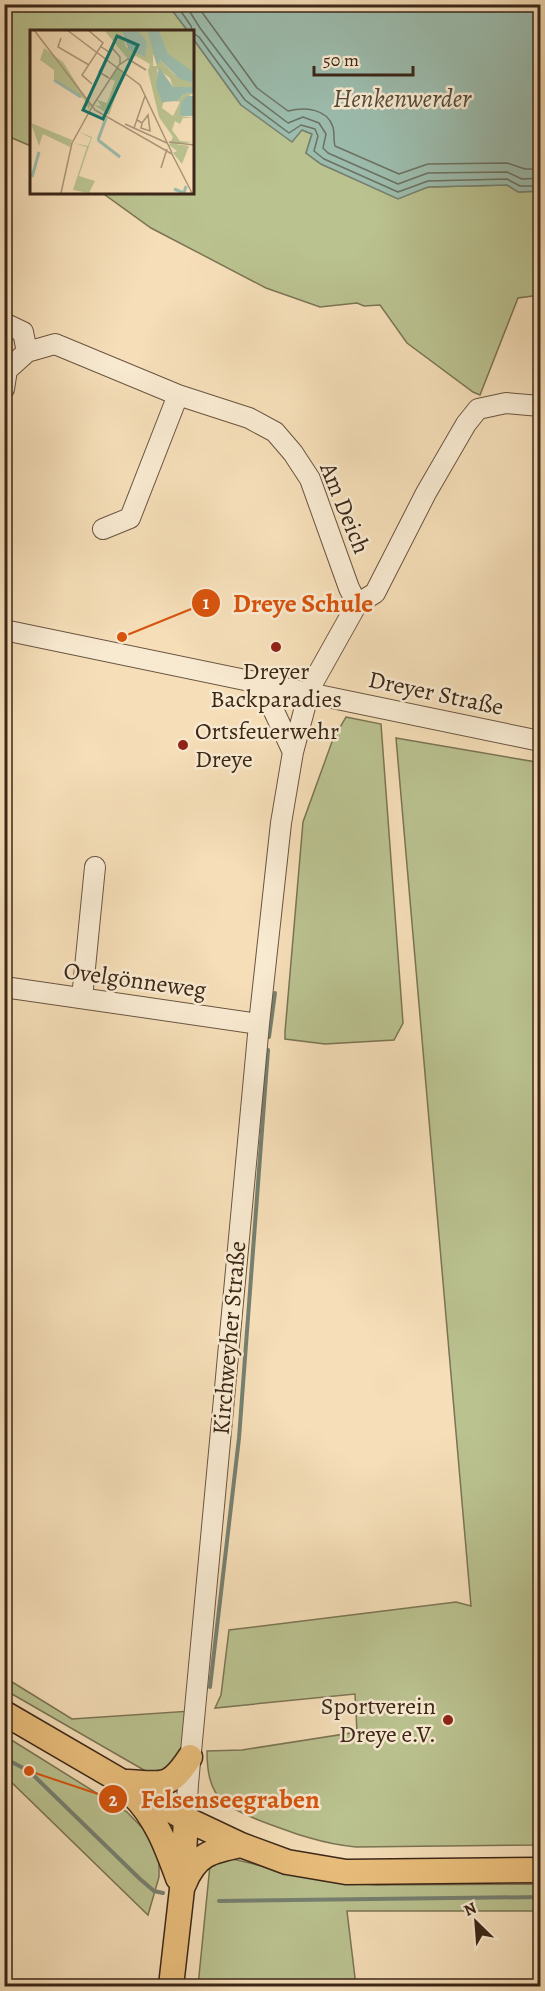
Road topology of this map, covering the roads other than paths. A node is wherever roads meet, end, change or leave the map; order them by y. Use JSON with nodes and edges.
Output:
{"nodes":[{"id":1,"x":4,"y":323,"type":"edge"},
{"id":2,"x":27,"y":351,"type":"junction"},
{"id":3,"x":4,"y":389,"type":"edge"},
{"id":4,"x":178,"y":395,"type":"junction"},
{"id":5,"x":540,"y":406,"type":"edge"},
{"id":6,"x":103,"y":529,"type":"dead end"},
{"id":7,"x":357,"y":604,"type":"junction"},
{"id":8,"x":4,"y":630,"type":"edge"},
{"id":9,"x":251,"y":681,"type":"junction"},
{"id":10,"x":309,"y":692,"type":"junction"},
{"id":11,"x":540,"y":741,"type":"edge"},
{"id":12,"x":293,"y":752,"type":"junction"},
{"id":13,"x":95,"y":867,"type":"dead end"},
{"id":14,"x":4,"y":987,"type":"edge"},
{"id":15,"x":81,"y":998,"type":"junction"},
{"id":16,"x":259,"y":1024,"type":"junction"},
{"id":17,"x":4,"y":1713,"type":"edge"},
{"id":18,"x":190,"y":1757,"type":"junction"},
{"id":19,"x":119,"y":1778,"type":"junction"},
{"id":20,"x":186,"y":1819,"type":"junction"},
{"id":21,"x":241,"y":1845,"type":"junction"},
{"id":22,"x":540,"y":1870,"type":"edge"},
{"id":23,"x":182,"y":1889,"type":"junction"},
{"id":24,"x":171,"y":1986,"type":"edge"}],
"edges":[{"from":1,"to":2,"type":"street"},
{"from":2,"to":3,"type":"street"},
{"from":2,"to":4,"type":"street","name":"Am Deich"},
{"from":4,"to":6,"type":"street"},
{"from":4,"to":7,"type":"street","name":"Am Deich"},
{"from":5,"to":7,"type":"street","name":"Am Deich"},
{"from":7,"to":10,"type":"street","name":"Am Deich"},
{"from":8,"to":9,"type":"street","name":"Dreyer Straße"},
{"from":9,"to":10,"type":"street","name":"Dreyer Straße"},
{"from":9,"to":12,"type":"street"},
{"from":10,"to":11,"type":"street","name":"Dreyer Straße"},
{"from":10,"to":12,"type":"street","name":"Kirchweyher Straße"},
{"from":12,"to":16,"type":"street","name":"Kirchweyher Straße"},
{"from":13,"to":15,"type":"street"},
{"from":14,"to":15,"type":"street","name":"Ovelgönneweg"},
{"from":15,"to":16,"type":"street","name":"Ovelgönneweg"},
{"from":16,"to":18,"type":"street","name":"Kirchweyher Straße"},
{"from":17,"to":19,"type":"main road"},
{"from":18,"to":19,"type":"main road"},
{"from":18,"to":20,"type":"street","name":"Kirchweyher Straße"},
{"from":19,"to":20,"type":"main road"},
{"from":19,"to":23,"type":"main road"},
{"from":20,"to":21,"type":"main road"},
{"from":20,"to":23,"type":"main road","name":"Kirchweyher Straße"},
{"from":21,"to":22,"type":"main road"},
{"from":21,"to":23,"type":"main road"},
{"from":23,"to":24,"type":"main road","name":"Kirchweyher Straße"}]}
